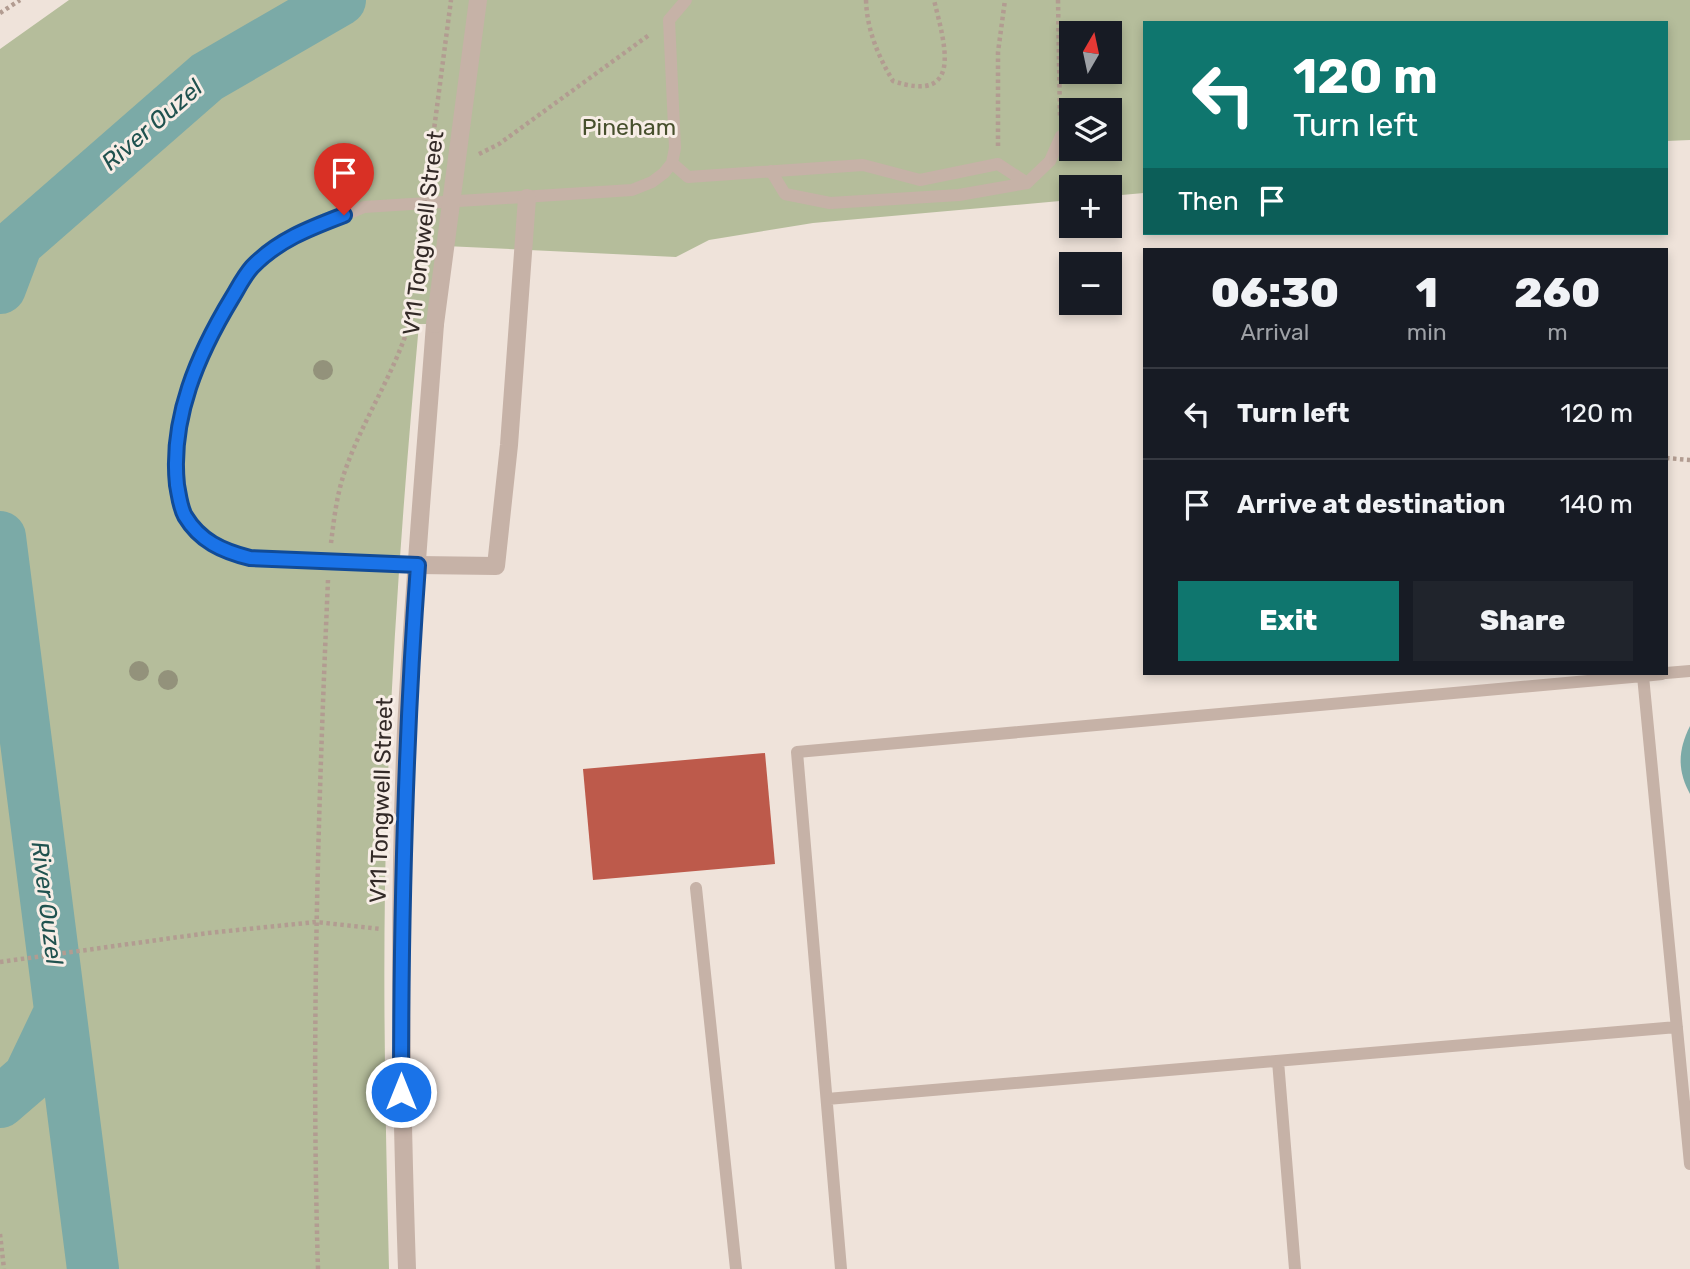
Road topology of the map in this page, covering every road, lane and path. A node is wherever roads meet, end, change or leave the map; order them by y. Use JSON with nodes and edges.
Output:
{"nodes":[{"id":1,"x":20,"y":0,"type":"edge"},
{"id":2,"x":452,"y":0,"type":"edge"},
{"id":3,"x":478,"y":0,"type":"edge"},
{"id":4,"x":686,"y":0,"type":"edge"},
{"id":5,"x":866,"y":0,"type":"edge"},
{"id":6,"x":934,"y":0,"type":"edge"},
{"id":7,"x":1005,"y":0,"type":"edge"},
{"id":8,"x":1058,"y":0,"type":"edge"},
{"id":9,"x":0,"y":13,"type":"edge"},
{"id":10,"x":669,"y":20,"type":"junction"},
{"id":11,"x":1060,"y":98,"type":"edge"},
{"id":12,"x":1059,"y":141,"type":"edge"},
{"id":13,"x":476,"y":156,"type":"dead end"},
{"id":14,"x":672,"y":163,"type":"junction"},
{"id":15,"x":998,"y":164,"type":"junction"},
{"id":16,"x":771,"y":171,"type":"junction"},
{"id":17,"x":440,"y":174,"type":"dead end"},
{"id":18,"x":1027,"y":183,"type":"junction"},
{"id":19,"x":415,"y":186,"type":"dead end"},
{"id":20,"x":527,"y":198,"type":"junction"},
{"id":21,"x":417,"y":264,"type":"dead end"},
{"id":22,"x":410,"y":315,"type":"dead end"},
{"id":23,"x":1668,"y":458,"type":"edge"},
{"id":24,"x":1690,"y":460,"type":"edge"},
{"id":25,"x":329,"y":563,"type":"junction"},
{"id":26,"x":418,"y":565,"type":"junction"},
{"id":27,"x":1690,"y":671,"type":"edge"},
{"id":28,"x":1668,"y":674,"type":"edge"},
{"id":29,"x":1654,"y":675,"type":"edge"},
{"id":30,"x":1643,"y":676,"type":"junction"},
{"id":31,"x":696,"y":888,"type":"dead end"},
{"id":32,"x":316,"y":922,"type":"junction"},
{"id":33,"x":400,"y":933,"type":"junction"},
{"id":34,"x":0,"y":962,"type":"edge"},
{"id":35,"x":1677,"y":1027,"type":"junction"},
{"id":36,"x":1278,"y":1061,"type":"junction"},
{"id":37,"x":827,"y":1099,"type":"junction"},
{"id":38,"x":1690,"y":1164,"type":"edge"},
{"id":39,"x":0,"y":1234,"type":"edge"},
{"id":40,"x":4,"y":1269,"type":"edge"},
{"id":41,"x":318,"y":1269,"type":"edge"},
{"id":42,"x":407,"y":1269,"type":"edge"},
{"id":43,"x":737,"y":1269,"type":"edge"},
{"id":44,"x":841,"y":1269,"type":"edge"},
{"id":45,"x":1295,"y":1269,"type":"edge"}],
"edges":[{"from":1,"to":9,"type":"path"},
{"from":2,"to":21,"type":"path","bridge":true},
{"from":3,"to":26,"type":"street","name":"V11 Tongwell Street","bridge":true},
{"from":4,"to":10,"type":"lane"},
{"from":5,"to":6,"type":"path"},
{"from":7,"to":15,"type":"path"},
{"from":8,"to":11,"type":"path"},
{"from":10,"to":13,"type":"path"},
{"from":10,"to":14,"type":"lane"},
{"from":12,"to":18,"type":"lane"},
{"from":14,"to":16,"type":"lane"},
{"from":14,"to":20,"type":"lane"},
{"from":15,"to":16,"type":"lane"},
{"from":15,"to":18,"type":"lane"},
{"from":16,"to":18,"type":"lane"},
{"from":17,"to":19,"type":"path"},
{"from":20,"to":25,"type":"lane"},
{"from":20,"to":26,"type":"street"},
{"from":22,"to":25,"type":"path","bridge":true},
{"from":23,"to":24,"type":"path"},
{"from":25,"to":26,"type":"lane"},
{"from":25,"to":32,"type":"path"},
{"from":26,"to":33,"type":"street","name":"V11 Tongwell Street"},
{"from":27,"to":28,"type":"lane"},
{"from":29,"to":30,"type":"lane"},
{"from":30,"to":35,"type":"lane"},
{"from":30,"to":37,"type":"lane"},
{"from":31,"to":43,"type":"lane"},
{"from":32,"to":33,"type":"path"},
{"from":32,"to":34,"type":"path"},
{"from":32,"to":41,"type":"path"},
{"from":33,"to":42,"type":"street","name":"V11 Tongwell Street"},
{"from":35,"to":36,"type":"lane"},
{"from":35,"to":38,"type":"lane"},
{"from":36,"to":37,"type":"lane"},
{"from":36,"to":45,"type":"lane"},
{"from":37,"to":44,"type":"lane"},
{"from":39,"to":40,"type":"path"}]}
